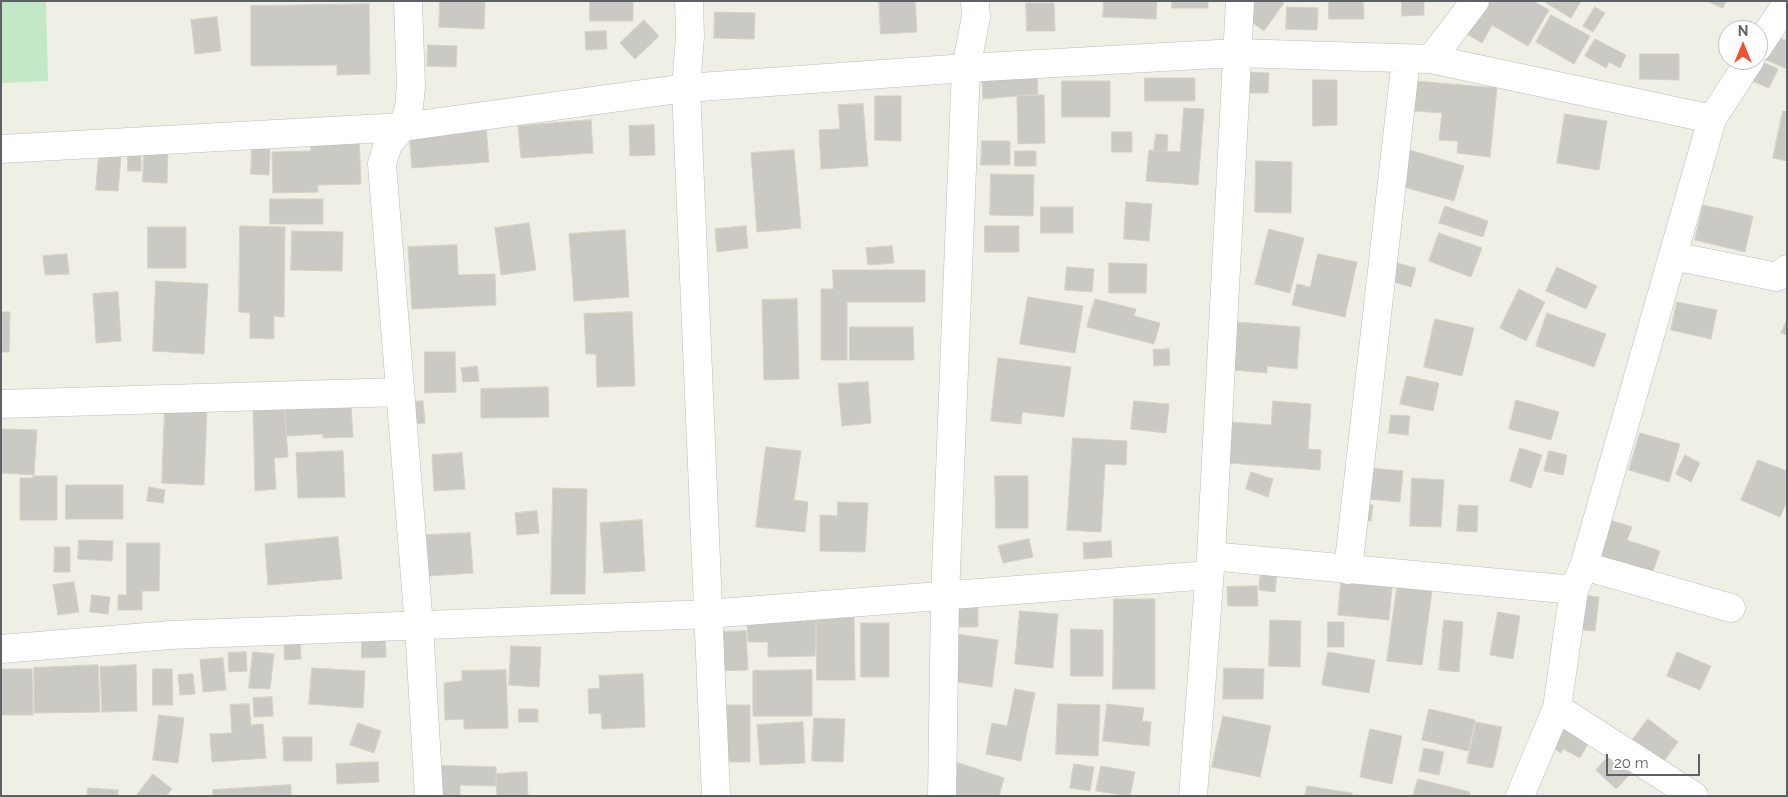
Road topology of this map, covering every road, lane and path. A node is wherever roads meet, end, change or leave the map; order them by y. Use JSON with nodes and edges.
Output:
{"nodes":[{"id":1,"x":408,"y":1,"type":"edge"},
{"id":2,"x":689,"y":1,"type":"edge"},
{"id":3,"x":975,"y":1,"type":"edge"},
{"id":4,"x":1240,"y":1,"type":"edge"},
{"id":5,"x":1475,"y":1,"type":"edge"},
{"id":6,"x":1787,"y":3,"type":"edge"},
{"id":7,"x":1768,"y":32,"type":"edge"},
{"id":8,"x":1236,"y":53,"type":"junction"},
{"id":9,"x":1419,"y":59,"type":"junction"},
{"id":10,"x":966,"y":68,"type":"junction"},
{"id":11,"x":1744,"y":70,"type":"edge"},
{"id":12,"x":686,"y":88,"type":"junction"},
{"id":13,"x":1712,"y":119,"type":"junction"},
{"id":14,"x":403,"y":127,"type":"junction"},
{"id":15,"x":1,"y":149,"type":"edge"},
{"id":16,"x":1673,"y":256,"type":"junction"},
{"id":17,"x":1787,"y":269,"type":"edge"},
{"id":18,"x":400,"y":392,"type":"junction"},
{"id":19,"x":1,"y":404,"type":"edge"},
{"id":20,"x":1210,"y":565,"type":"junction"},
{"id":21,"x":1348,"y":570,"type":"junction"},
{"id":22,"x":1579,"y":578,"type":"junction"},
{"id":23,"x":945,"y":597,"type":"junction"},
{"id":24,"x":1731,"y":608,"type":"dead end"},
{"id":25,"x":708,"y":614,"type":"junction"},
{"id":26,"x":419,"y":626,"type":"junction"},
{"id":27,"x":1,"y":649,"type":"edge"},
{"id":28,"x":1557,"y":708,"type":"junction"},
{"id":29,"x":429,"y":796,"type":"edge"},
{"id":30,"x":716,"y":796,"type":"edge"},
{"id":31,"x":942,"y":796,"type":"edge"},
{"id":32,"x":1193,"y":796,"type":"edge"},
{"id":33,"x":1520,"y":796,"type":"edge"},
{"id":34,"x":1694,"y":796,"type":"edge"}],
"edges":[{"from":1,"to":14,"type":"street"},
{"from":2,"to":12,"type":"street"},
{"from":3,"to":10,"type":"street"},
{"from":4,"to":8,"type":"street"},
{"from":5,"to":9,"type":"street"},
{"from":6,"to":7,"type":"street"},
{"from":8,"to":9,"type":"street"},
{"from":8,"to":10,"type":"street"},
{"from":8,"to":20,"type":"street"},
{"from":9,"to":13,"type":"street"},
{"from":9,"to":21,"type":"street"},
{"from":10,"to":12,"type":"street"},
{"from":10,"to":23,"type":"street"},
{"from":11,"to":13,"type":"street"},
{"from":12,"to":14,"type":"street"},
{"from":12,"to":25,"type":"street"},
{"from":13,"to":16,"type":"street"},
{"from":14,"to":15,"type":"street"},
{"from":14,"to":18,"type":"street"},
{"from":16,"to":17,"type":"street"},
{"from":16,"to":22,"type":"street"},
{"from":18,"to":19,"type":"street"},
{"from":18,"to":26,"type":"street"},
{"from":20,"to":21,"type":"street"},
{"from":20,"to":23,"type":"street"},
{"from":20,"to":32,"type":"street"},
{"from":21,"to":22,"type":"street"},
{"from":22,"to":24,"type":"street"},
{"from":22,"to":28,"type":"street"},
{"from":23,"to":25,"type":"street"},
{"from":23,"to":31,"type":"street"},
{"from":25,"to":26,"type":"street"},
{"from":25,"to":30,"type":"street"},
{"from":26,"to":27,"type":"street"},
{"from":26,"to":29,"type":"street"},
{"from":28,"to":33,"type":"street"},
{"from":28,"to":34,"type":"street"}]}
